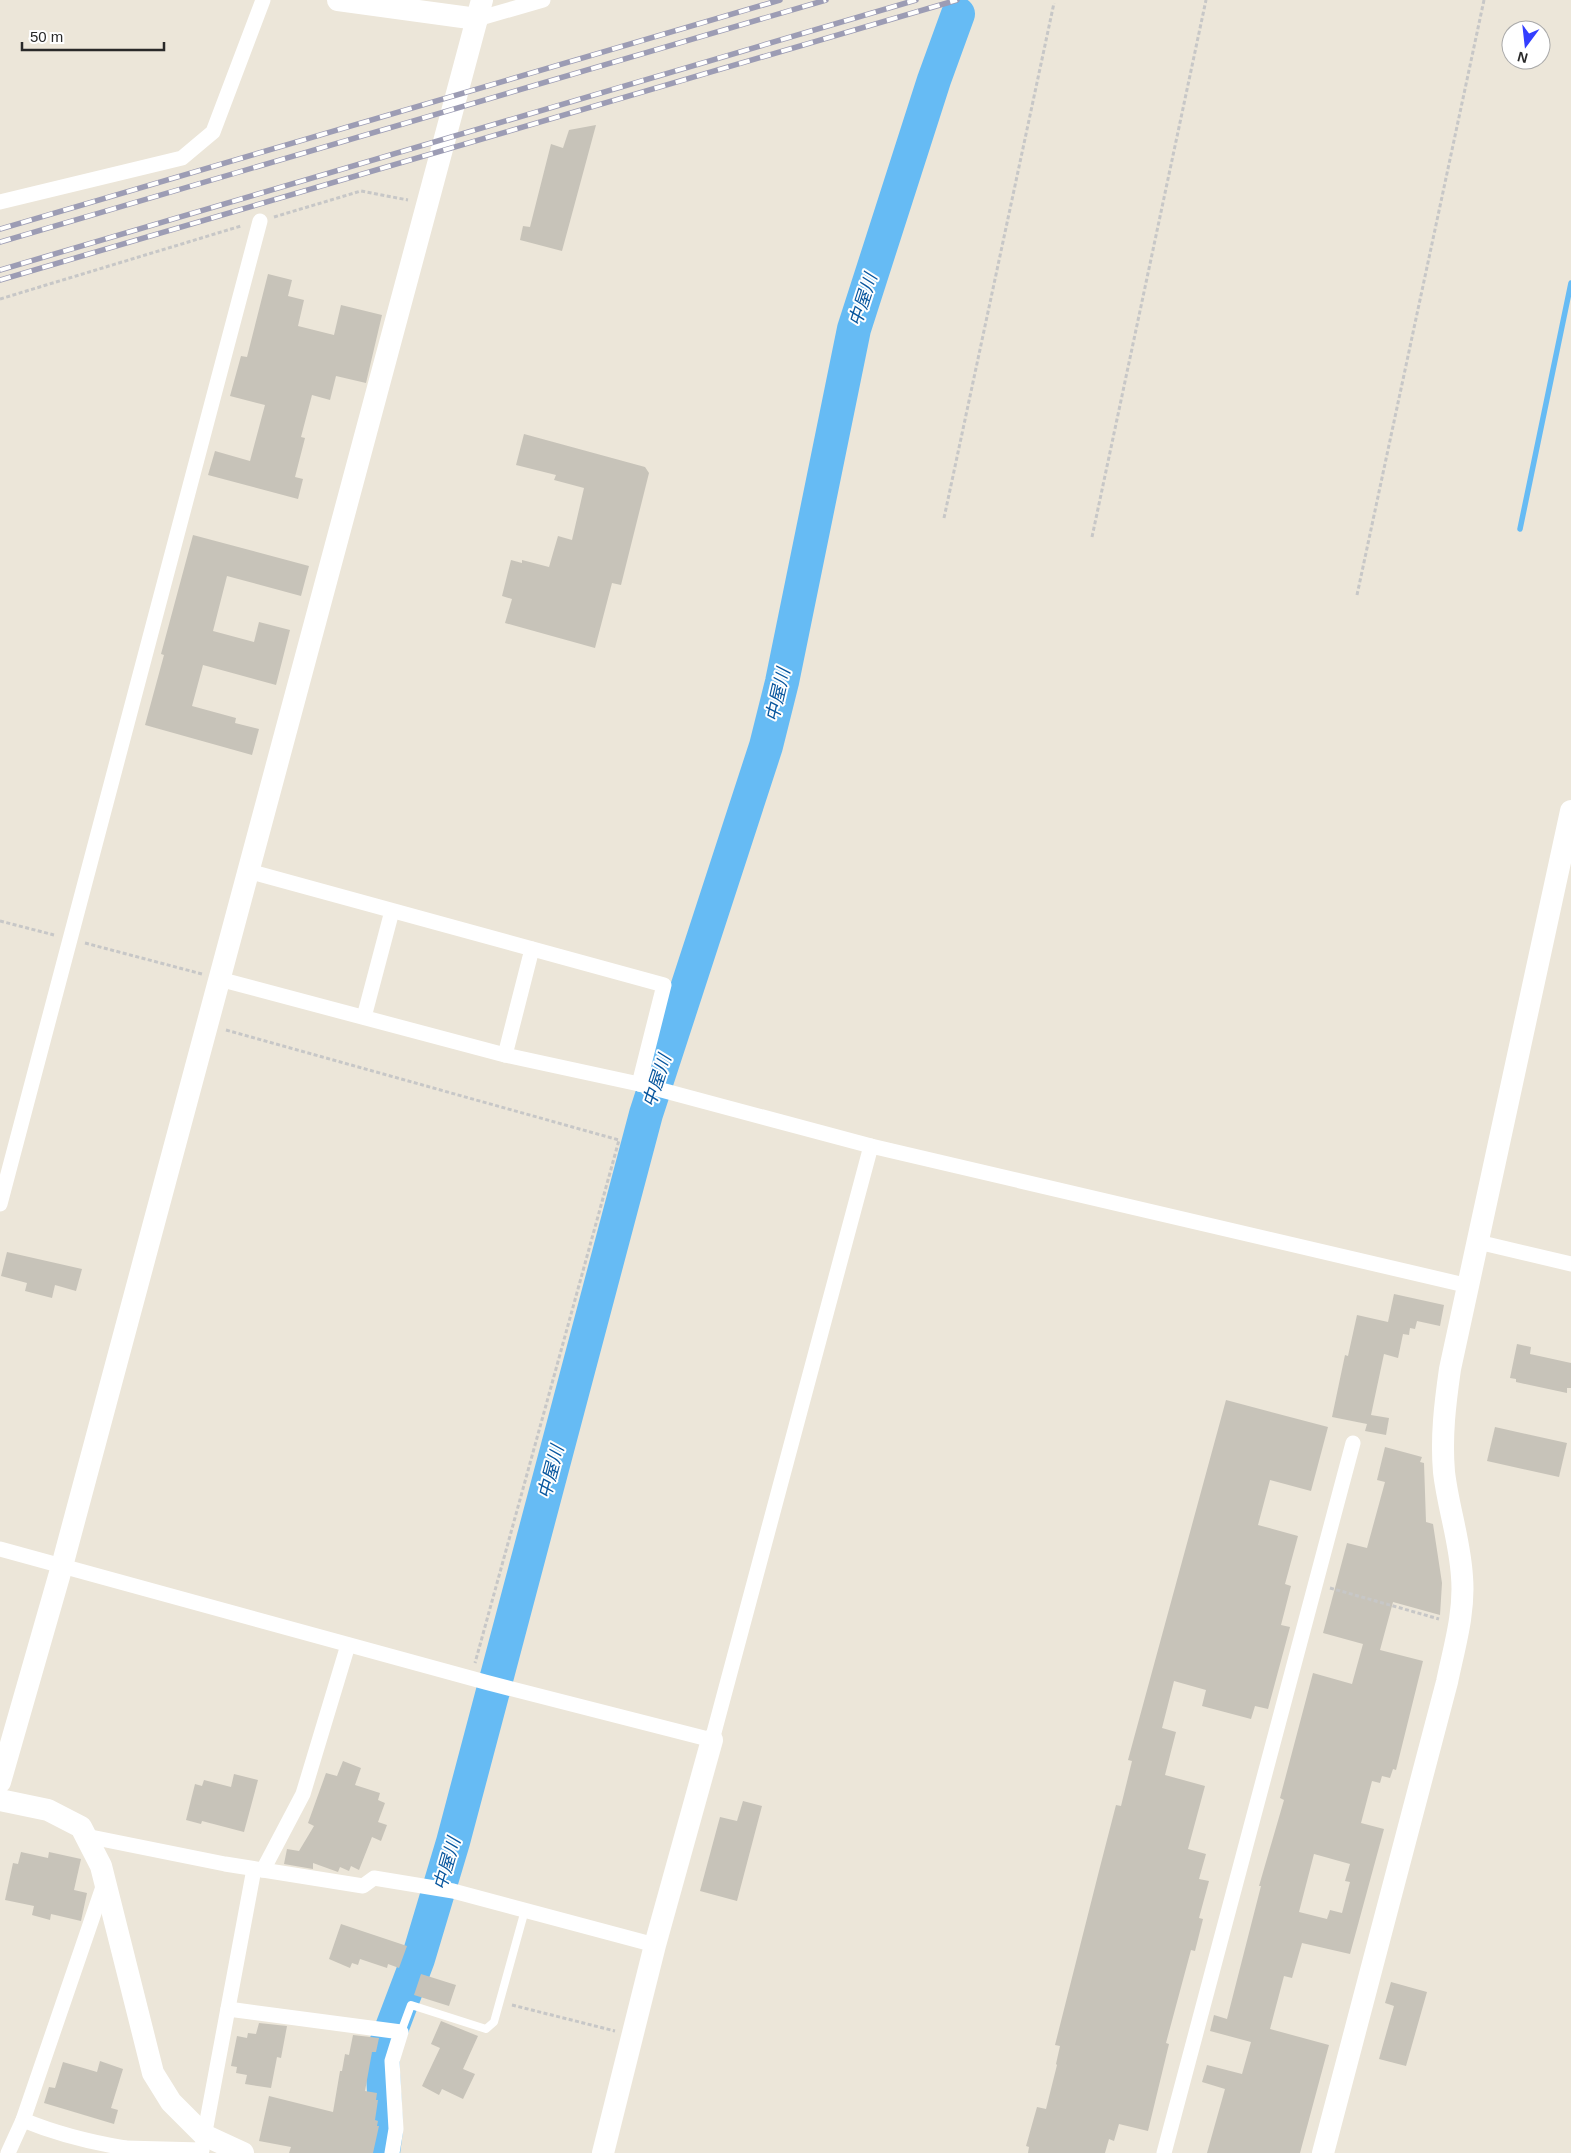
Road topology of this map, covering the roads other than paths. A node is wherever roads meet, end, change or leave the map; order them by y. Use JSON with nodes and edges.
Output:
{"nodes":[{"id":1,"x":263,"y":0,"type":"edge"},
{"id":2,"x":338,"y":0,"type":"edge"},
{"id":3,"x":543,"y":0,"type":"edge"},
{"id":4,"x":479,"y":9,"type":"edge"},
{"id":5,"x":0,"y":202,"type":"edge"},
{"id":6,"x":260,"y":221,"type":"road end"},
{"id":7,"x":1571,"y":811,"type":"edge"},
{"id":8,"x":248,"y":871,"type":"junction"},
{"id":9,"x":392,"y":911,"type":"junction"},
{"id":10,"x":532,"y":949,"type":"junction"},
{"id":11,"x":219,"y":979,"type":"junction"},
{"id":12,"x":364,"y":1018,"type":"junction"},
{"id":13,"x":505,"y":1055,"type":"junction"},
{"id":14,"x":642,"y":1084,"type":"junction"},
{"id":15,"x":871,"y":1146,"type":"junction"},
{"id":16,"x":0,"y":1204,"type":"edge"},
{"id":17,"x":1478,"y":1242,"type":"junction"},
{"id":18,"x":1571,"y":1264,"type":"edge"},
{"id":19,"x":1469,"y":1286,"type":"junction"},
{"id":20,"x":1353,"y":1443,"type":"dead end"},
{"id":21,"x":0,"y":1549,"type":"edge"},
{"id":22,"x":62,"y":1566,"type":"junction"},
{"id":23,"x":348,"y":1644,"type":"junction"},
{"id":24,"x":712,"y":1740,"type":"junction"},
{"id":25,"x":0,"y":1782,"type":"edge"},
{"id":26,"x":0,"y":1800,"type":"edge"},
{"id":27,"x":86,"y":1836,"type":"junction"},
{"id":28,"x":258,"y":1870,"type":"junction"},
{"id":29,"x":105,"y":1880,"type":"junction"},
{"id":30,"x":525,"y":1910,"type":"junction"},
{"id":31,"x":655,"y":1945,"type":"junction"},
{"id":32,"x":228,"y":2009,"type":"junction"},
{"id":33,"x":401,"y":2032,"type":"junction"},
{"id":34,"x":23,"y":2120,"type":"junction"},
{"id":35,"x":202,"y":2146,"type":"edge"},
{"id":36,"x":124,"y":2150,"type":"edge"},
{"id":37,"x":8,"y":2153,"type":"edge"},
{"id":38,"x":244,"y":2153,"type":"edge"},
{"id":39,"x":392,"y":2153,"type":"edge"},
{"id":40,"x":602,"y":2153,"type":"edge"},
{"id":41,"x":1164,"y":2153,"type":"edge"},
{"id":42,"x":1323,"y":2153,"type":"edge"}],
"edges":[{"from":1,"to":5,"type":"street"},
{"from":2,"to":4,"type":"street"},
{"from":3,"to":4,"type":"street"},
{"from":4,"to":8,"type":"street"},
{"from":6,"to":16,"type":"street"},
{"from":7,"to":17,"type":"street"},
{"from":8,"to":9,"type":"street"},
{"from":8,"to":11,"type":"street"},
{"from":9,"to":10,"type":"street"},
{"from":9,"to":12,"type":"street"},
{"from":10,"to":13,"type":"street"},
{"from":10,"to":14,"type":"street"},
{"from":11,"to":12,"type":"street"},
{"from":11,"to":22,"type":"street"},
{"from":12,"to":13,"type":"street"},
{"from":13,"to":14,"type":"street"},
{"from":14,"to":15,"type":"street"},
{"from":15,"to":19,"type":"street"},
{"from":15,"to":24,"type":"street"},
{"from":17,"to":18,"type":"street"},
{"from":17,"to":19,"type":"street"},
{"from":19,"to":42,"type":"street"},
{"from":20,"to":41,"type":"street"},
{"from":21,"to":22,"type":"street"},
{"from":22,"to":23,"type":"street"},
{"from":22,"to":25,"type":"street"},
{"from":23,"to":24,"type":"street"},
{"from":23,"to":28,"type":"street"},
{"from":24,"to":31,"type":"street"},
{"from":26,"to":27,"type":"street"},
{"from":27,"to":28,"type":"street"},
{"from":27,"to":29,"type":"street"},
{"from":28,"to":30,"type":"street"},
{"from":28,"to":32,"type":"street"},
{"from":29,"to":34,"type":"street"},
{"from":29,"to":35,"type":"street"},
{"from":30,"to":31,"type":"street"},
{"from":30,"to":33,"type":"lane"},
{"from":31,"to":40,"type":"street"},
{"from":32,"to":33,"type":"street"},
{"from":32,"to":35,"type":"street"},
{"from":33,"to":39,"type":"street"},
{"from":34,"to":36,"type":"street"},
{"from":34,"to":37,"type":"street"},
{"from":35,"to":36,"type":"street"},
{"from":35,"to":38,"type":"street"}]}
